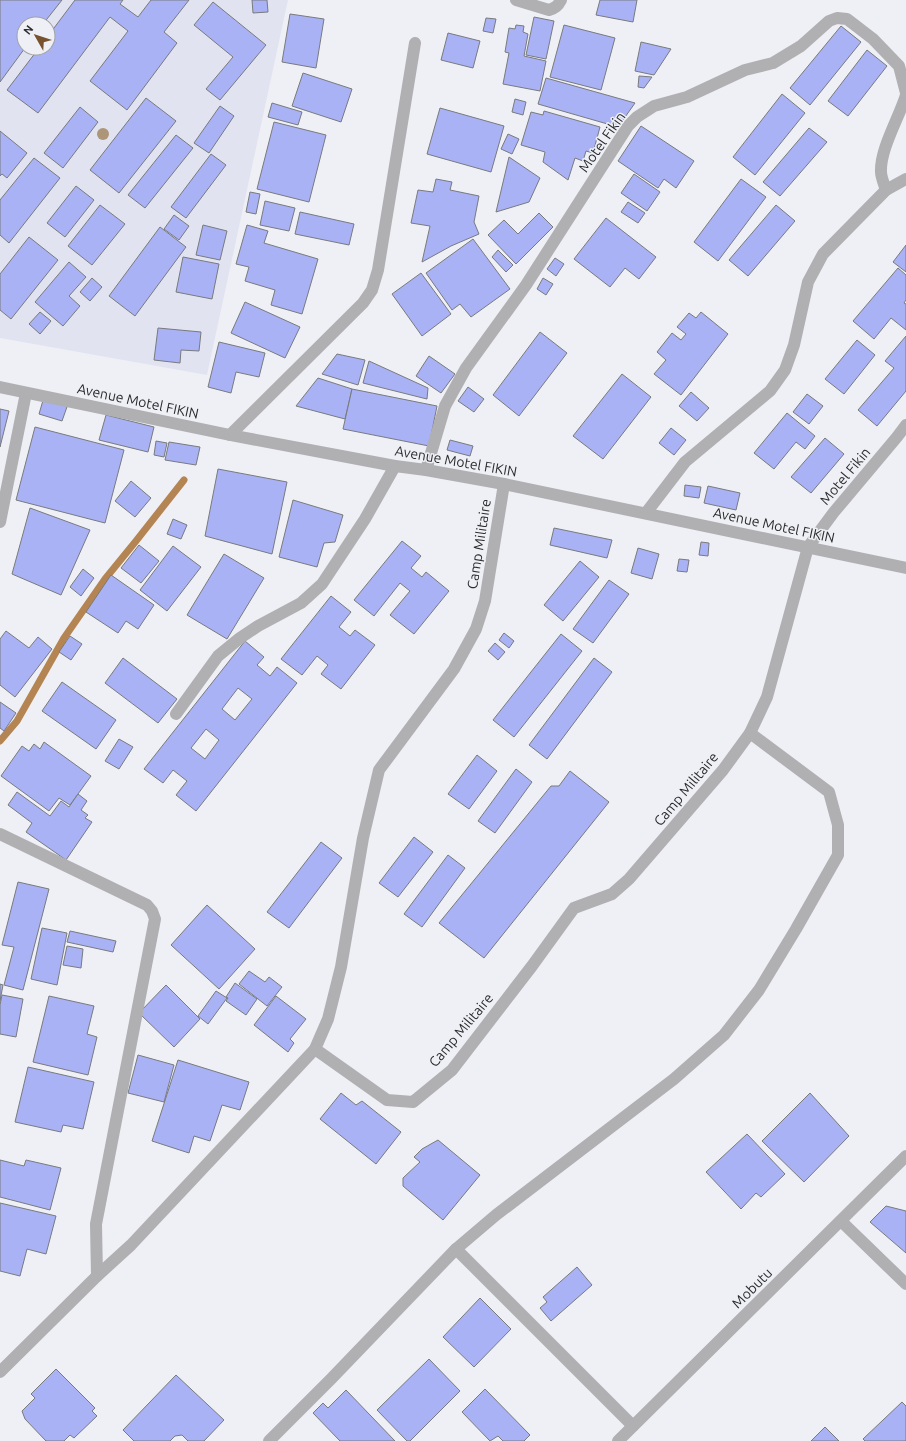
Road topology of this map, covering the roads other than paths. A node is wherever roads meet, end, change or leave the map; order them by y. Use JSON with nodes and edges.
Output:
{"nodes":[{"id":1,"x":516,"y":0,"type":"edge"},
{"id":2,"x":561,"y":0,"type":"edge"},
{"id":3,"x":415,"y":43,"type":"dead end"},
{"id":4,"x":906,"y":94,"type":"edge"},
{"id":5,"x":906,"y":179,"type":"edge"},
{"id":6,"x":886,"y":190,"type":"junction"},
{"id":7,"x":0,"y":387,"type":"edge"},
{"id":8,"x":26,"y":393,"type":"junction"},
{"id":9,"x":906,"y":425,"type":"edge"},
{"id":10,"x":230,"y":435,"type":"junction"},
{"id":11,"x":395,"y":466,"type":"junction"},
{"id":12,"x":426,"y":470,"type":"junction"},
{"id":13,"x":504,"y":484,"type":"junction"},
{"id":14,"x":646,"y":513,"type":"junction"},
{"id":15,"x":0,"y":522,"type":"edge"},
{"id":16,"x":808,"y":547,"type":"junction"},
{"id":17,"x":906,"y":568,"type":"edge"},
{"id":18,"x":176,"y":714,"type":"dead end"},
{"id":19,"x":750,"y":733,"type":"junction"},
{"id":20,"x":0,"y":834,"type":"edge"},
{"id":21,"x":315,"y":1049,"type":"junction"},
{"id":22,"x":906,"y":1156,"type":"edge"},
{"id":23,"x":841,"y":1221,"type":"junction"},
{"id":24,"x":456,"y":1249,"type":"junction"},
{"id":25,"x":97,"y":1276,"type":"junction"},
{"id":26,"x":906,"y":1284,"type":"edge"},
{"id":27,"x":0,"y":1372,"type":"edge"},
{"id":28,"x":633,"y":1426,"type":"junction"},
{"id":29,"x":270,"y":1441,"type":"edge"},
{"id":30,"x":618,"y":1441,"type":"edge"}],
"edges":[{"from":1,"to":2,"type":"street"},
{"from":3,"to":10,"type":"street"},
{"from":4,"to":6,"type":"street","name":"Motel Fikin"},
{"from":4,"to":12,"type":"street","name":"Motel Fikin"},
{"from":5,"to":6,"type":"street"},
{"from":6,"to":14,"type":"street"},
{"from":7,"to":8,"type":"street","name":"Avenue Motel FIKIN"},
{"from":8,"to":10,"type":"street","name":"Avenue Motel FIKIN"},
{"from":8,"to":15,"type":"street"},
{"from":9,"to":16,"type":"street","name":"Motel Fikin"},
{"from":10,"to":11,"type":"street","name":"Avenue Motel FIKIN"},
{"from":11,"to":12,"type":"street","name":"Avenue Motel FIKIN"},
{"from":11,"to":18,"type":"street"},
{"from":12,"to":13,"type":"street","name":"Avenue Motel FIKIN"},
{"from":13,"to":14,"type":"street","name":"Avenue Motel FIKIN"},
{"from":13,"to":21,"type":"street","name":"Camp Militaire"},
{"from":14,"to":16,"type":"street","name":"Avenue Motel FIKIN"},
{"from":16,"to":17,"type":"street","name":"Avenue Motel FIKIN"},
{"from":16,"to":19,"type":"street","name":"Camp Militaire"},
{"from":19,"to":21,"type":"street","name":"Camp Militaire"},
{"from":19,"to":24,"type":"street"},
{"from":20,"to":25,"type":"street"},
{"from":21,"to":25,"type":"street"},
{"from":22,"to":23,"type":"street","name":"Mobutu"},
{"from":23,"to":26,"type":"street"},
{"from":23,"to":28,"type":"street","name":"Mobutu"},
{"from":24,"to":28,"type":"street"},
{"from":24,"to":29,"type":"street"},
{"from":25,"to":27,"type":"street"},
{"from":28,"to":30,"type":"street","name":"Mobutu"}]}
